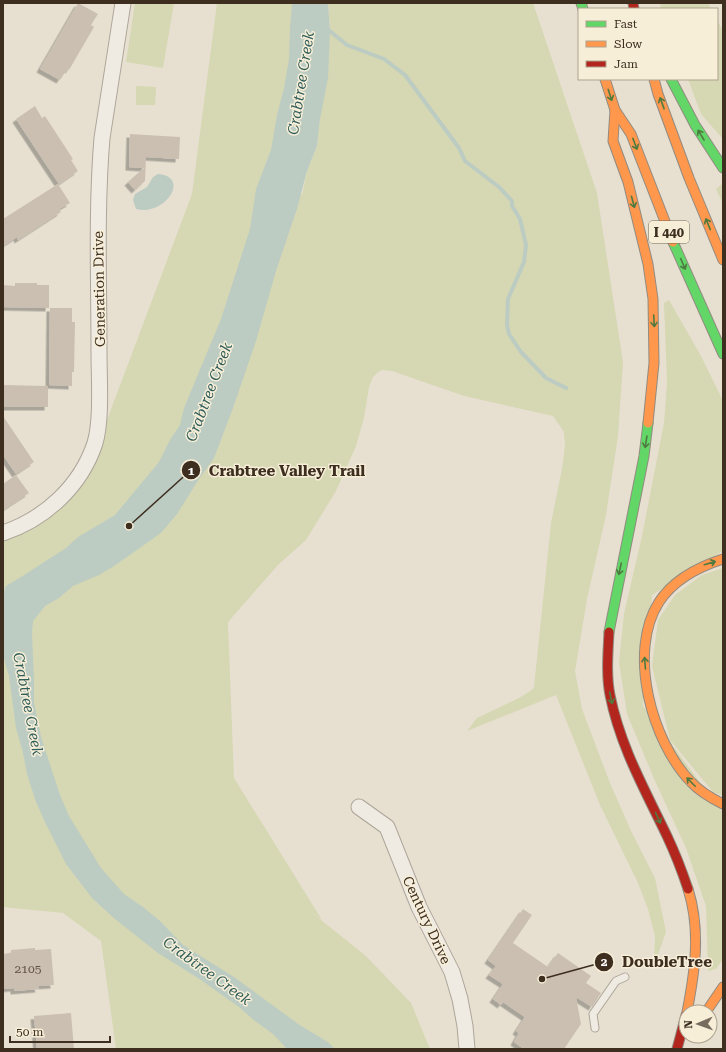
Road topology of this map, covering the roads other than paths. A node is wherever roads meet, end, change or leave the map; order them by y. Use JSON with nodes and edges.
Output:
{"nodes":[{"id":1,"x":123,"y":3,"type":"edge"},
{"id":2,"x":605,"y":80,"type":"edge"},
{"id":3,"x":654,"y":80,"type":"edge"},
{"id":4,"x":671,"y":80,"type":"edge"},
{"id":5,"x":615,"y":110,"type":"junction"},
{"id":6,"x":723,"y":168,"type":"edge"},
{"id":7,"x":723,"y":260,"type":"edge"},
{"id":8,"x":723,"y":354,"type":"edge"},
{"id":9,"x":3,"y":534,"type":"edge"},
{"id":10,"x":723,"y":559,"type":"edge"},
{"id":11,"x":723,"y":804,"type":"edge"},
{"id":12,"x":359,"y":807,"type":"dead end"},
{"id":13,"x":625,"y":977,"type":"dead end"},
{"id":14,"x":723,"y":987,"type":"edge"},
{"id":15,"x":688,"y":1004,"type":"edge"},
{"id":16,"x":711,"y":1004,"type":"edge"},
{"id":17,"x":595,"y":1028,"type":"dead end"},
{"id":18,"x":467,"y":1049,"type":"edge"}],
"edges":[{"from":1,"to":9,"type":"street","name":"Generation Drive"},
{"from":2,"to":5,"type":"highway","number":"I 440","one_way":true},
{"from":7,"to":3,"type":"highway","number":"I 440","one_way":true},
{"from":6,"to":4,"type":"highway","one_way":true},
{"from":5,"to":8,"type":"highway","number":"I 440","one_way":true},
{"from":5,"to":15,"type":"highway","one_way":true},
{"from":11,"to":10,"type":"highway","one_way":true},
{"from":12,"to":18,"type":"street","name":"Century Drive"},
{"from":13,"to":17,"type":"lane"},
{"from":14,"to":16,"type":"highway"}]}
